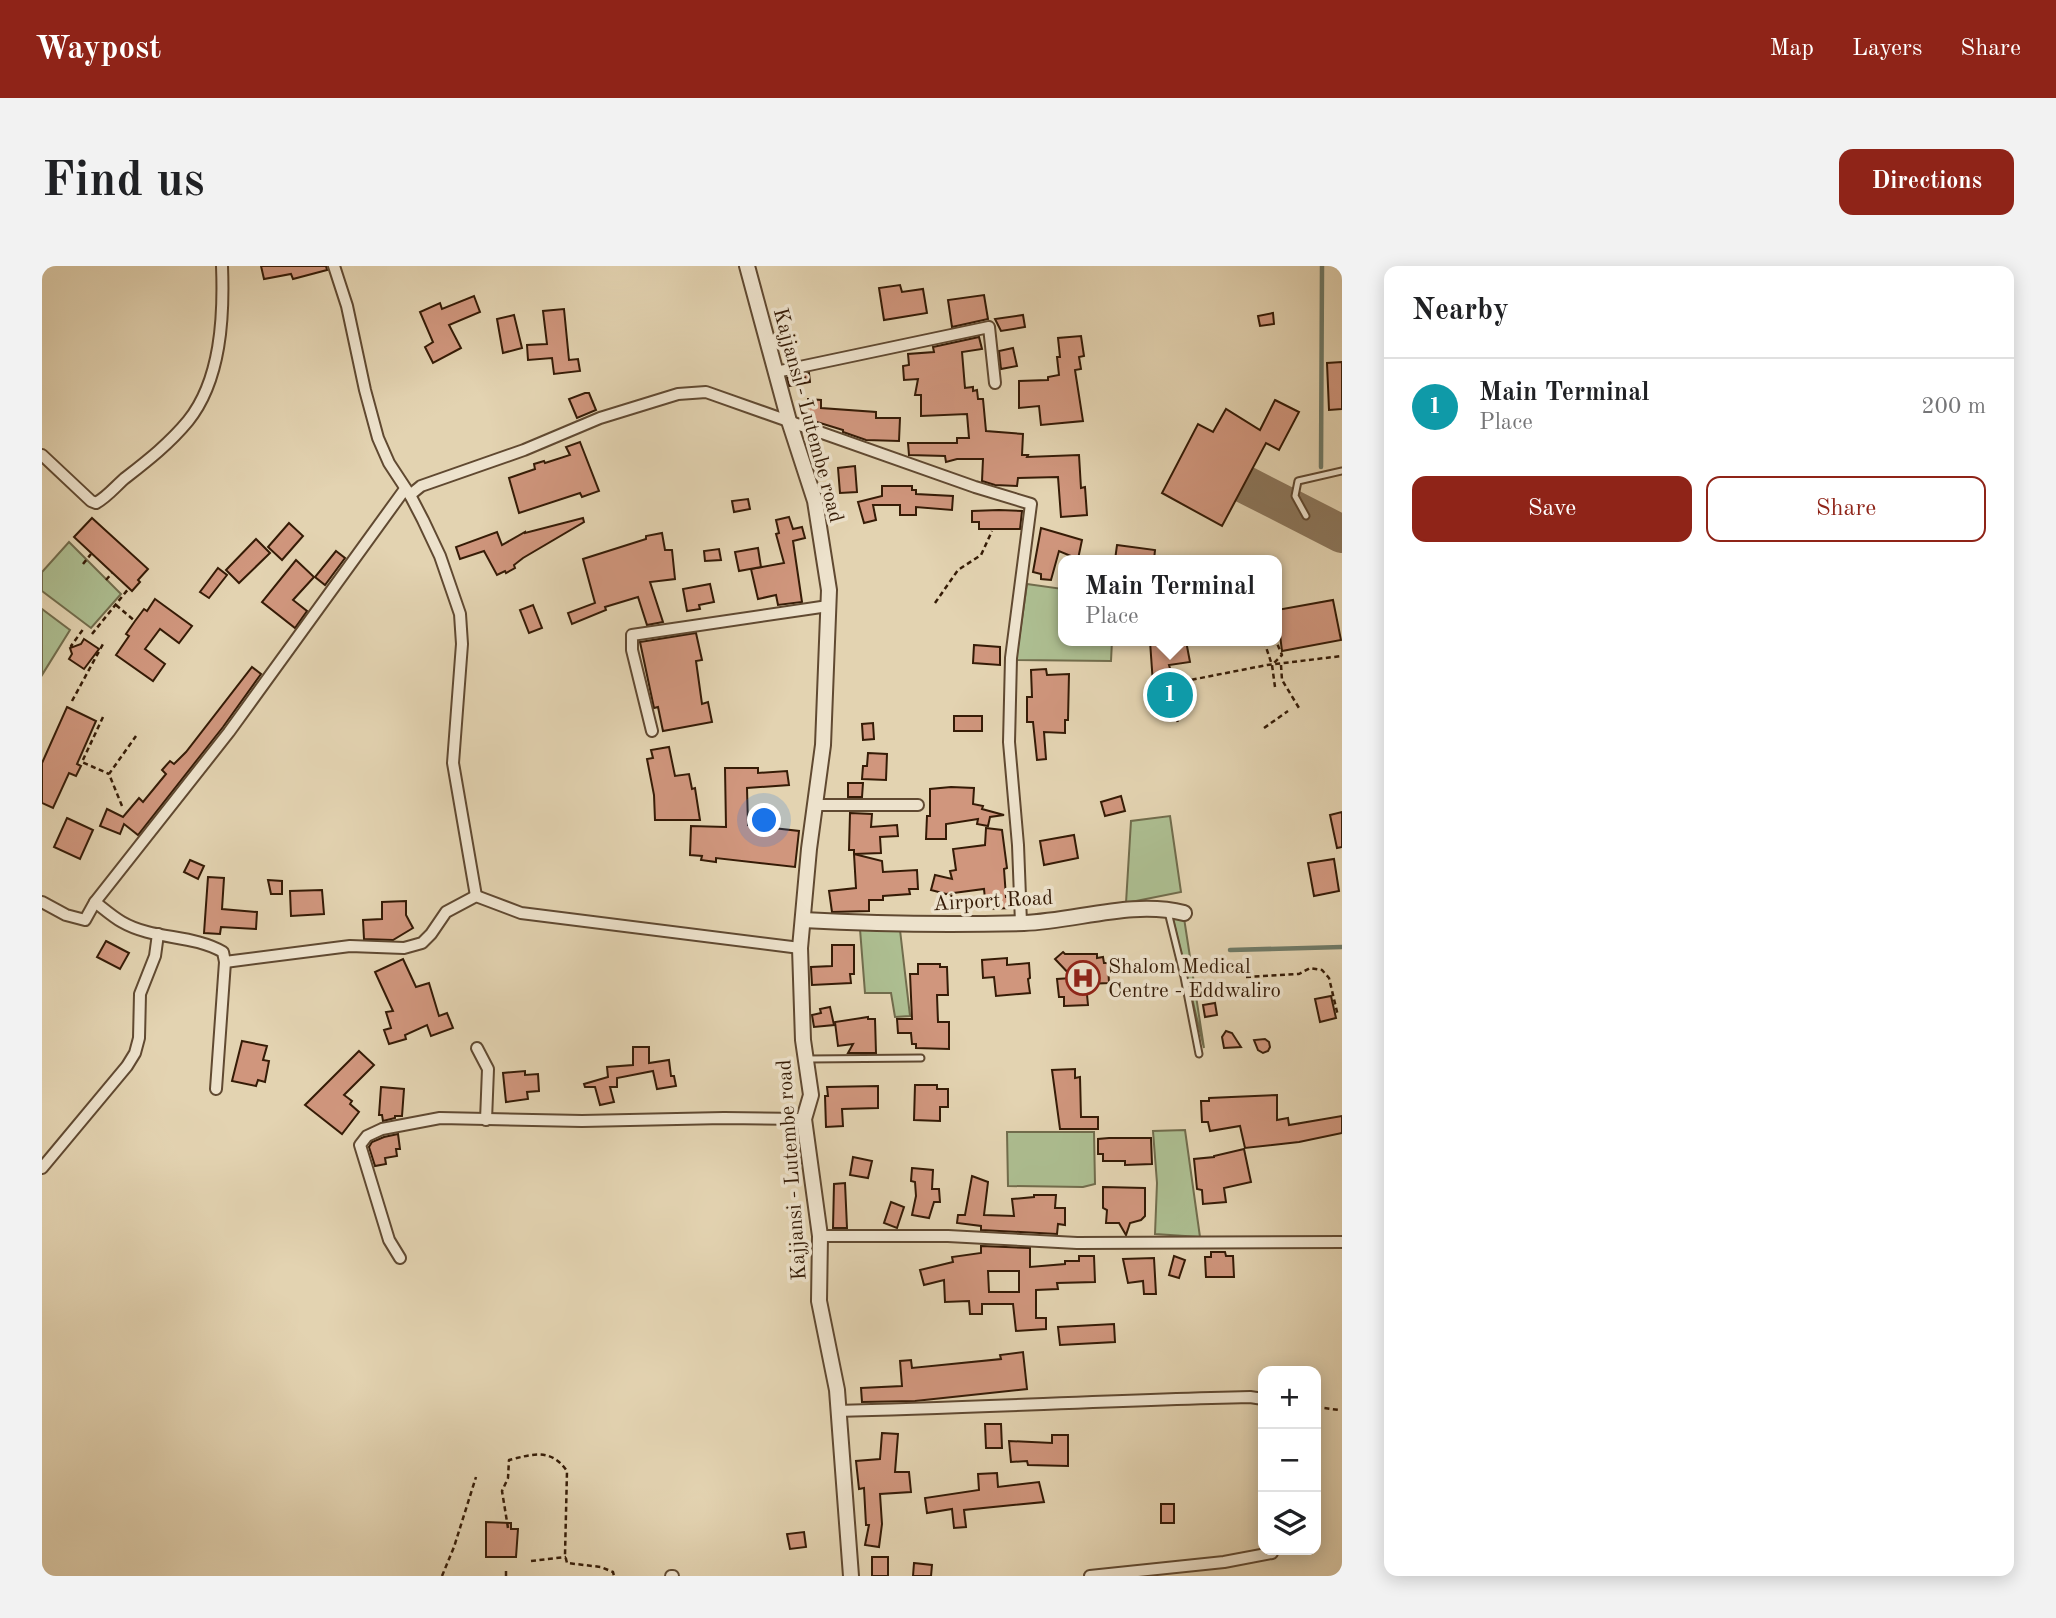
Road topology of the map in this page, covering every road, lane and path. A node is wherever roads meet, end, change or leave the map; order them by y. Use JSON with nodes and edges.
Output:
{"nodes":[{"id":1,"x":222,"y":266,"type":"edge"},
{"id":2,"x":334,"y":266,"type":"edge"},
{"id":3,"x":747,"y":266,"type":"edge"},
{"id":4,"x":776,"y":372,"type":"junction"},
{"id":5,"x":995,"y":383,"type":"dead end"},
{"id":6,"x":789,"y":421,"type":"junction"},
{"id":7,"x":42,"y":455,"type":"edge"},
{"id":8,"x":1342,"y":471,"type":"edge"},
{"id":9,"x":408,"y":492,"type":"junction"},
{"id":10,"x":1306,"y":516,"type":"dead end"},
{"id":11,"x":992,"y":531,"type":"dead end"},
{"id":12,"x":91,"y":554,"type":"dead end"},
{"id":13,"x":83,"y":564,"type":"dead end"},
{"id":14,"x":112,"y":573,"type":"dead end"},
{"id":15,"x":106,"y":580,"type":"dead end"},
{"id":16,"x":129,"y":588,"type":"dead end"},
{"id":17,"x":935,"y":603,"type":"dead end"},
{"id":18,"x":116,"y":605,"type":"junction"},
{"id":19,"x":828,"y":606,"type":"junction"},
{"id":20,"x":135,"y":621,"type":"dead end"},
{"id":21,"x":84,"y":628,"type":"dead end"},
{"id":22,"x":92,"y":634,"type":"dead end"},
{"id":23,"x":103,"y":644,"type":"dead end"},
{"id":24,"x":1266,"y":646,"type":"edge"},
{"id":25,"x":1278,"y":646,"type":"edge"},
{"id":26,"x":73,"y":647,"type":"dead end"},
{"id":27,"x":1342,"y":656,"type":"edge"},
{"id":28,"x":1281,"y":664,"type":"junction"},
{"id":29,"x":1272,"y":665,"type":"junction"},
{"id":30,"x":1175,"y":683,"type":"dead end"},
{"id":31,"x":1275,"y":687,"type":"dead end"},
{"id":32,"x":72,"y":701,"type":"dead end"},
{"id":33,"x":1299,"y":708,"type":"dead end"},
{"id":34,"x":1174,"y":709,"type":"dead end"},
{"id":35,"x":1288,"y":711,"type":"dead end"},
{"id":36,"x":103,"y":717,"type":"dead end"},
{"id":37,"x":1178,"y":723,"type":"dead end"},
{"id":38,"x":1264,"y":728,"type":"dead end"},
{"id":39,"x":652,"y":731,"type":"dead end"},
{"id":40,"x":136,"y":736,"type":"dead end"},
{"id":41,"x":110,"y":774,"type":"junction"},
{"id":42,"x":815,"y":805,"type":"junction"},
{"id":43,"x":918,"y":805,"type":"dead end"},
{"id":44,"x":122,"y":806,"type":"dead end"},
{"id":45,"x":476,"y":896,"type":"junction"},
{"id":46,"x":42,"y":902,"type":"edge"},
{"id":47,"x":95,"y":902,"type":"junction"},
{"id":48,"x":1167,"y":909,"type":"junction"},
{"id":49,"x":1184,"y":913,"type":"dead end"},
{"id":50,"x":803,"y":920,"type":"junction"},
{"id":51,"x":1021,"y":923,"type":"junction"},
{"id":52,"x":158,"y":934,"type":"junction"},
{"id":53,"x":800,"y":948,"type":"junction"},
{"id":54,"x":225,"y":962,"type":"junction"},
{"id":55,"x":1246,"y":977,"type":"dead end"},
{"id":56,"x":1338,"y":1016,"type":"dead end"},
{"id":57,"x":477,"y":1048,"type":"dead end"},
{"id":58,"x":1199,"y":1054,"type":"dead end"},
{"id":59,"x":920,"y":1058,"type":"dead end"},
{"id":60,"x":806,"y":1059,"type":"junction"},
{"id":61,"x":216,"y":1089,"type":"dead end"},
{"id":62,"x":804,"y":1119,"type":"junction"},
{"id":63,"x":486,"y":1120,"type":"junction"},
{"id":64,"x":42,"y":1168,"type":"edge"},
{"id":65,"x":820,"y":1236,"type":"junction"},
{"id":66,"x":1342,"y":1241,"type":"edge"},
{"id":67,"x":400,"y":1258,"type":"dead end"},
{"id":68,"x":1258,"y":1398,"type":"edge"},
{"id":69,"x":1321,"y":1408,"type":"edge"},
{"id":70,"x":1339,"y":1410,"type":"dead end"},
{"id":71,"x":837,"y":1411,"type":"junction"},
{"id":72,"x":476,"y":1477,"type":"dead end"},
{"id":73,"x":508,"y":1528,"type":"dead end"},
{"id":74,"x":1261,"y":1555,"type":"edge"},
{"id":75,"x":566,"y":1558,"type":"junction"},
{"id":76,"x":531,"y":1562,"type":"dead end"},
{"id":77,"x":442,"y":1576,"type":"edge"},
{"id":78,"x":614,"y":1576,"type":"edge"},
{"id":79,"x":851,"y":1576,"type":"edge"},
{"id":80,"x":1090,"y":1576,"type":"edge"}],
"edges":[{"from":1,"to":7,"type":"street"},
{"from":2,"to":9,"type":"street"},
{"from":3,"to":4,"type":"street","name":"Kajjansi - Lutembe road"},
{"from":4,"to":5,"type":"street"},
{"from":4,"to":6,"type":"street","name":"Kajjansi - Lutembe road"},
{"from":6,"to":9,"type":"street"},
{"from":6,"to":19,"type":"street","name":"Kajjansi - Lutembe road"},
{"from":6,"to":51,"type":"street"},
{"from":8,"to":10,"type":"lane"},
{"from":9,"to":45,"type":"street"},
{"from":9,"to":47,"type":"street"},
{"from":11,"to":17,"type":"path"},
{"from":12,"to":13,"type":"path"},
{"from":14,"to":15,"type":"path"},
{"from":16,"to":18,"type":"path"},
{"from":18,"to":20,"type":"path"},
{"from":18,"to":22,"type":"path"},
{"from":19,"to":39,"type":"street"},
{"from":19,"to":42,"type":"street","name":"Kajjansi - Lutembe road"},
{"from":21,"to":26,"type":"path"},
{"from":23,"to":32,"type":"path"},
{"from":24,"to":29,"type":"path"},
{"from":25,"to":29,"type":"path"},
{"from":27,"to":28,"type":"path"},
{"from":28,"to":29,"type":"path"},
{"from":28,"to":33,"type":"path"},
{"from":29,"to":30,"type":"path"},
{"from":29,"to":31,"type":"path"},
{"from":34,"to":37,"type":"path"},
{"from":35,"to":38,"type":"path"},
{"from":36,"to":41,"type":"path"},
{"from":40,"to":41,"type":"path"},
{"from":41,"to":44,"type":"path"},
{"from":42,"to":43,"type":"street"},
{"from":42,"to":50,"type":"street","name":"Kajjansi - Lutembe road"},
{"from":45,"to":53,"type":"street"},
{"from":45,"to":54,"type":"street"},
{"from":46,"to":47,"type":"street"},
{"from":47,"to":52,"type":"street"},
{"from":48,"to":49,"type":"street","name":"Airport Road"},
{"from":48,"to":51,"type":"street","name":"Airport Road"},
{"from":48,"to":58,"type":"lane"},
{"from":50,"to":51,"type":"street","name":"Airport Road"},
{"from":50,"to":53,"type":"street","name":"Kajjansi - Lutembe road"},
{"from":52,"to":54,"type":"street"},
{"from":52,"to":64,"type":"street"},
{"from":53,"to":60,"type":"street","name":"Kajjansi - Lutembe road"},
{"from":54,"to":61,"type":"street"},
{"from":55,"to":56,"type":"path"},
{"from":57,"to":63,"type":"street"},
{"from":59,"to":60,"type":"lane"},
{"from":60,"to":62,"type":"street","name":"Kajjansi - Lutembe road"},
{"from":62,"to":63,"type":"street"},
{"from":62,"to":65,"type":"street","name":"Kajjansi - Lutembe road"},
{"from":63,"to":67,"type":"street"},
{"from":65,"to":66,"type":"street"},
{"from":65,"to":71,"type":"street","name":"Kajjansi - Lutembe road"},
{"from":68,"to":71,"type":"street"},
{"from":69,"to":70,"type":"path"},
{"from":71,"to":79,"type":"street","name":"Kajjansi - Lutembe road"},
{"from":72,"to":77,"type":"path"},
{"from":73,"to":75,"type":"path"},
{"from":74,"to":80,"type":"street"},
{"from":75,"to":76,"type":"path"},
{"from":75,"to":78,"type":"path"}]}
